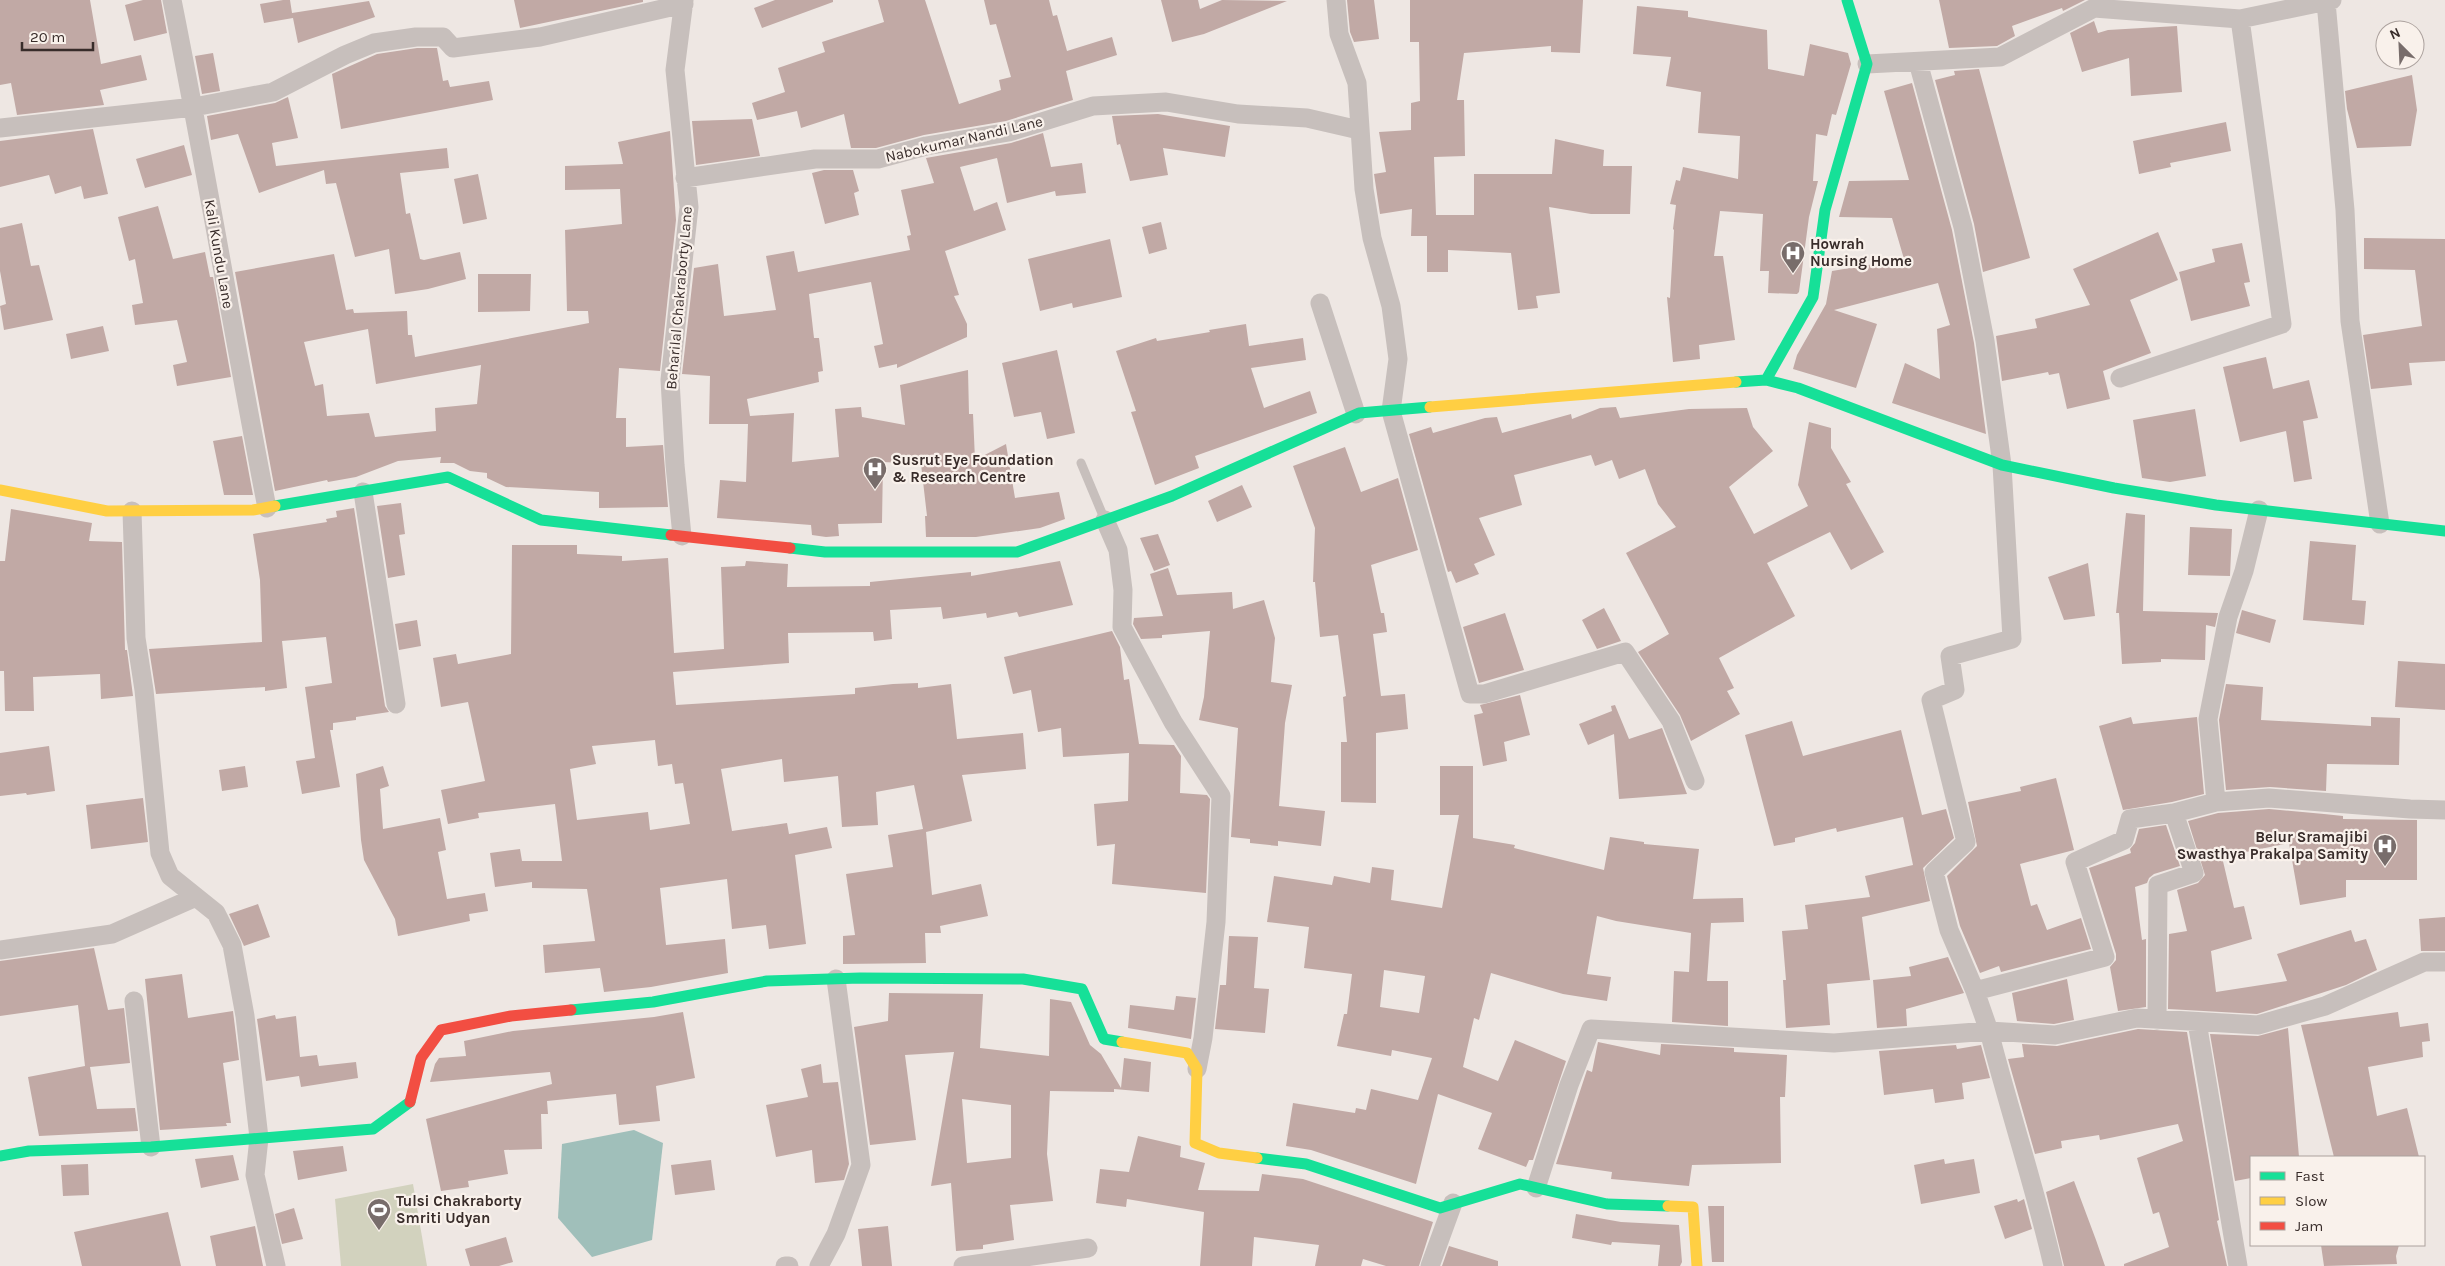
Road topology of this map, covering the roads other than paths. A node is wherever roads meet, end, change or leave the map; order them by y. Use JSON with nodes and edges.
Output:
{"nodes":[{"id":1,"x":172,"y":0,"type":"edge"},
{"id":2,"x":1336,"y":0,"type":"edge"},
{"id":3,"x":1847,"y":0,"type":"edge"},
{"id":4,"x":2329,"y":1,"type":"edge"},
{"id":5,"x":684,"y":2,"type":"edge"},
{"id":6,"x":2240,"y":20,"type":"junction"},
{"id":7,"x":1918,"y":62,"type":"junction"},
{"id":8,"x":1867,"y":64,"type":"junction"},
{"id":9,"x":194,"y":107,"type":"junction"},
{"id":10,"x":0,"y":128,"type":"edge"},
{"id":11,"x":1359,"y":130,"type":"junction"},
{"id":12,"x":685,"y":178,"type":"junction"},
{"id":13,"x":1320,"y":303,"type":"dead end"},
{"id":14,"x":2120,"y":378,"type":"dead end"},
{"id":15,"x":1766,"y":380,"type":"junction"},
{"id":16,"x":1390,"y":410,"type":"junction"},
{"id":17,"x":1356,"y":414,"type":"junction"},
{"id":18,"x":1081,"y":463,"type":"dead end"},
{"id":19,"x":2002,"y":465,"type":"junction"},
{"id":20,"x":0,"y":490,"type":"edge"},
{"id":21,"x":363,"y":492,"type":"junction"},
{"id":22,"x":267,"y":508,"type":"junction"},
{"id":23,"x":2259,"y":510,"type":"junction"},
{"id":24,"x":132,"y":511,"type":"junction"},
{"id":25,"x":1105,"y":520,"type":"junction"},
{"id":26,"x":2380,"y":524,"type":"junction"},
{"id":27,"x":2445,"y":532,"type":"edge"},
{"id":28,"x":682,"y":536,"type":"junction"},
{"id":29,"x":396,"y":704,"type":"dead end"},
{"id":30,"x":1695,"y":781,"type":"dead end"},
{"id":31,"x":2216,"y":802,"type":"junction"},
{"id":32,"x":2445,"y":810,"type":"edge"},
{"id":33,"x":2174,"y":813,"type":"junction"},
{"id":34,"x":196,"y":896,"type":"junction"},
{"id":35,"x":0,"y":950,"type":"edge"},
{"id":36,"x":2445,"y":962,"type":"edge"},
{"id":37,"x":836,"y":979,"type":"junction"},
{"id":38,"x":1975,"y":990,"type":"junction"},
{"id":39,"x":134,"y":1001,"type":"dead end"},
{"id":40,"x":2157,"y":1020,"type":"junction"},
{"id":41,"x":2197,"y":1022,"type":"junction"},
{"id":42,"x":1989,"y":1032,"type":"junction"},
{"id":43,"x":1197,"y":1069,"type":"junction"},
{"id":44,"x":259,"y":1138,"type":"junction"},
{"id":45,"x":151,"y":1147,"type":"junction"},
{"id":46,"x":0,"y":1156,"type":"edge"},
{"id":47,"x":1536,"y":1188,"type":"junction"},
{"id":48,"x":1453,"y":1203,"type":"junction"},
{"id":49,"x":1088,"y":1248,"type":"dead end"},
{"id":50,"x":276,"y":1266,"type":"edge"},
{"id":51,"x":785,"y":1266,"type":"edge"},
{"id":52,"x":789,"y":1266,"type":"edge"},
{"id":53,"x":819,"y":1266,"type":"edge"},
{"id":54,"x":963,"y":1266,"type":"edge"},
{"id":55,"x":1430,"y":1266,"type":"edge"},
{"id":56,"x":1697,"y":1266,"type":"edge"},
{"id":57,"x":2053,"y":1266,"type":"edge"},
{"id":58,"x":2238,"y":1266,"type":"edge"}],
"edges":[{"from":1,"to":9,"type":"street","name":"Kali Kundu Lane"},
{"from":2,"to":11,"type":"street"},
{"from":3,"to":8,"type":"main road"},
{"from":4,"to":6,"type":"street"},
{"from":4,"to":26,"type":"street"},
{"from":5,"to":9,"type":"street"},
{"from":5,"to":12,"type":"street","name":"Beharilal Chakraborty Lane"},
{"from":6,"to":7,"type":"street"},
{"from":6,"to":14,"type":"street"},
{"from":7,"to":8,"type":"street"},
{"from":7,"to":19,"type":"street"},
{"from":8,"to":15,"type":"main road"},
{"from":9,"to":10,"type":"street"},
{"from":9,"to":22,"type":"street","name":"Kali Kundu Lane"},
{"from":11,"to":12,"type":"street","name":"Nabokumar Nandi Lane"},
{"from":11,"to":16,"type":"street"},
{"from":12,"to":28,"type":"street","name":"Beharilal Chakraborty Lane"},
{"from":13,"to":17,"type":"street"},
{"from":15,"to":16,"type":"main road"},
{"from":15,"to":19,"type":"main road"},
{"from":16,"to":17,"type":"main road"},
{"from":16,"to":30,"type":"street"},
{"from":17,"to":25,"type":"main road"},
{"from":18,"to":25,"type":"lane"},
{"from":19,"to":23,"type":"main road"},
{"from":19,"to":38,"type":"street"},
{"from":20,"to":24,"type":"main road"},
{"from":21,"to":22,"type":"main road"},
{"from":21,"to":28,"type":"main road"},
{"from":21,"to":29,"type":"street"},
{"from":22,"to":24,"type":"main road"},
{"from":23,"to":26,"type":"main road"},
{"from":23,"to":31,"type":"street"},
{"from":24,"to":34,"type":"street"},
{"from":25,"to":28,"type":"main road"},
{"from":25,"to":43,"type":"street"},
{"from":26,"to":27,"type":"main road"},
{"from":31,"to":32,"type":"street"},
{"from":31,"to":33,"type":"street"},
{"from":33,"to":38,"type":"street"},
{"from":33,"to":40,"type":"street"},
{"from":34,"to":35,"type":"street"},
{"from":34,"to":44,"type":"street"},
{"from":36,"to":41,"type":"street"},
{"from":37,"to":43,"type":"main road"},
{"from":37,"to":44,"type":"main road"},
{"from":37,"to":53,"type":"street"},
{"from":38,"to":42,"type":"street"},
{"from":39,"to":45,"type":"street"},
{"from":40,"to":41,"type":"street"},
{"from":40,"to":42,"type":"street"},
{"from":41,"to":58,"type":"street"},
{"from":42,"to":47,"type":"street"},
{"from":42,"to":57,"type":"street"},
{"from":43,"to":48,"type":"main road"},
{"from":44,"to":45,"type":"main road"},
{"from":44,"to":50,"type":"street"},
{"from":45,"to":46,"type":"main road"},
{"from":47,"to":48,"type":"main road"},
{"from":47,"to":56,"type":"main road"},
{"from":48,"to":55,"type":"street"},
{"from":49,"to":54,"type":"street"},
{"from":51,"to":52,"type":"street"}]}
